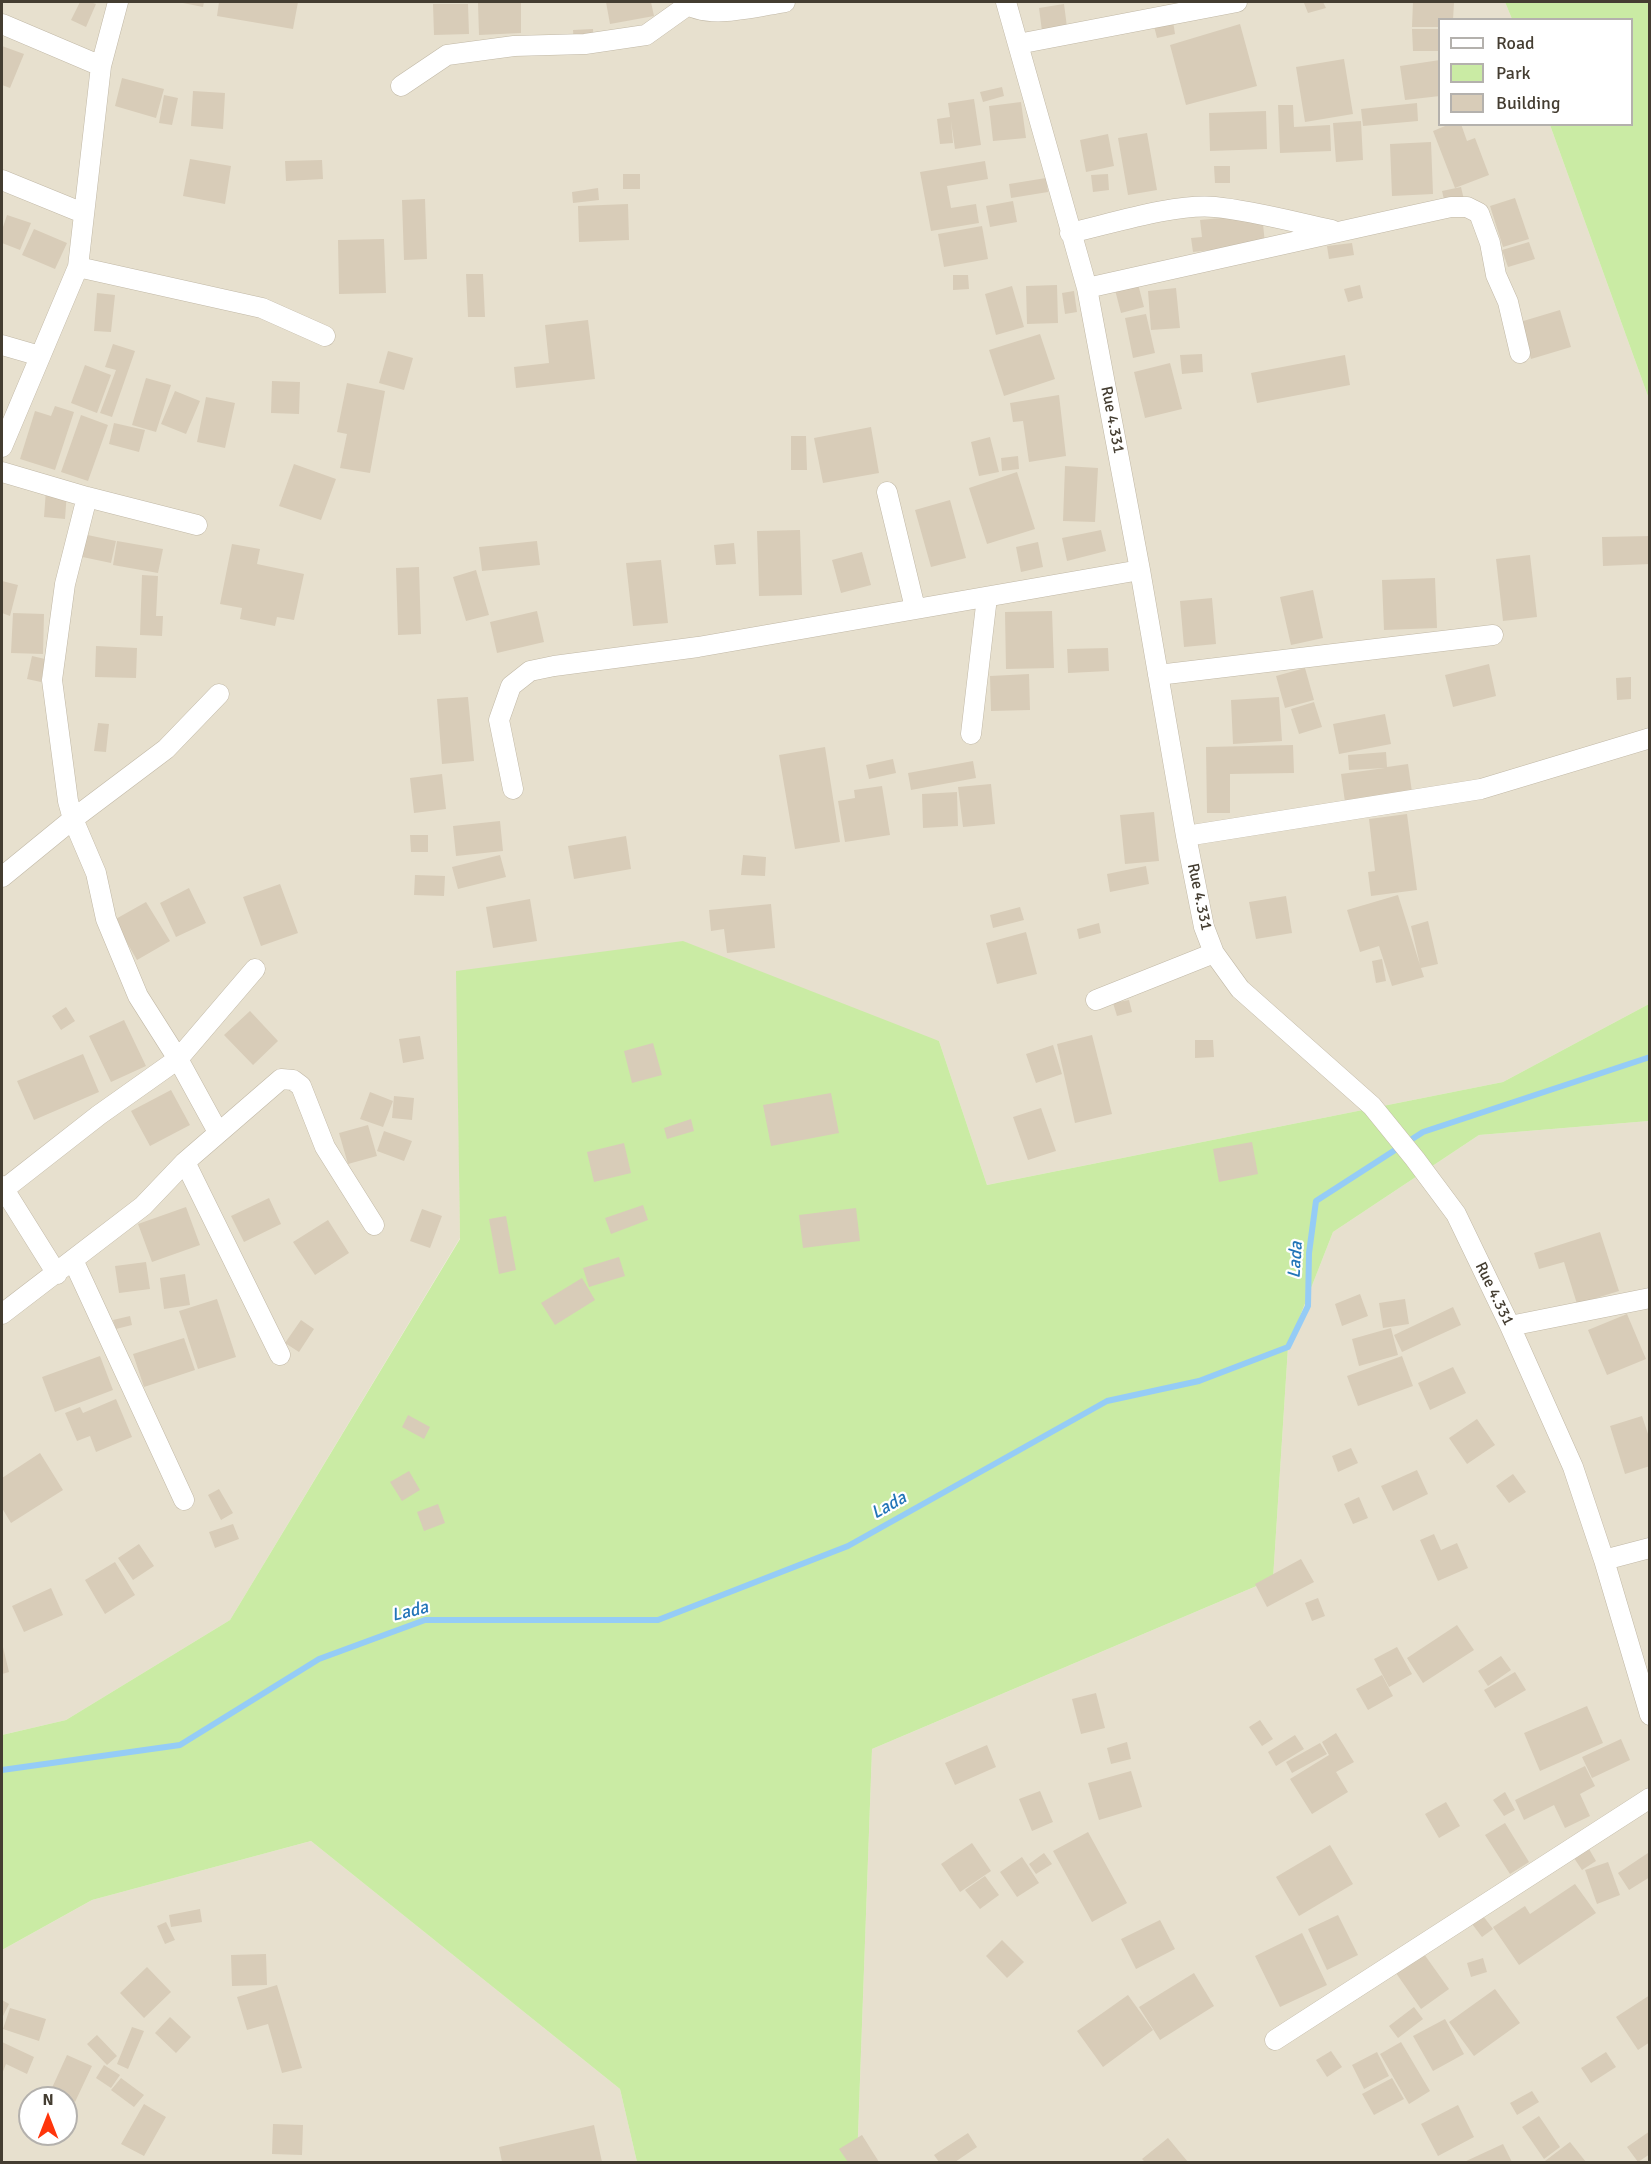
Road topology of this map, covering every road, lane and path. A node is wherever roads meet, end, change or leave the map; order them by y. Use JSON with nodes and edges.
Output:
{"nodes":[{"id":1,"x":118,"y":2,"type":"edge"},
{"id":2,"x":785,"y":2,"type":"edge"},
{"id":3,"x":1006,"y":2,"type":"edge"},
{"id":4,"x":1237,"y":2,"type":"edge"},
{"id":5,"x":686,"y":3,"type":"edge"},
{"id":6,"x":2,"y":24,"type":"edge"},
{"id":7,"x":1018,"y":44,"type":"junction"},
{"id":8,"x":101,"y":66,"type":"junction"},
{"id":9,"x":401,"y":86,"type":"dead end"},
{"id":10,"x":2,"y":180,"type":"edge"},
{"id":11,"x":83,"y":213,"type":"junction"},
{"id":12,"x":1339,"y":232,"type":"junction"},
{"id":13,"x":1070,"y":233,"type":"junction"},
{"id":14,"x":78,"y":267,"type":"junction"},
{"id":15,"x":1087,"y":288,"type":"junction"},
{"id":16,"x":325,"y":336,"type":"dead end"},
{"id":17,"x":2,"y":345,"type":"edge"},
{"id":18,"x":1520,"y":353,"type":"dead end"},
{"id":19,"x":40,"y":356,"type":"junction"},
{"id":20,"x":2,"y":447,"type":"edge"},
{"id":21,"x":2,"y":472,"type":"edge"},
{"id":22,"x":887,"y":492,"type":"dead end"},
{"id":23,"x":87,"y":497,"type":"junction"},
{"id":24,"x":196,"y":525,"type":"dead end"},
{"id":25,"x":1140,"y":570,"type":"junction"},
{"id":26,"x":987,"y":597,"type":"junction"},
{"id":27,"x":915,"y":608,"type":"junction"},
{"id":28,"x":1493,"y":634,"type":"dead end"},
{"id":29,"x":1158,"y":675,"type":"junction"},
{"id":30,"x":219,"y":694,"type":"dead end"},
{"id":31,"x":970,"y":734,"type":"dead end"},
{"id":32,"x":1650,"y":738,"type":"edge"},
{"id":33,"x":513,"y":789,"type":"dead end"},
{"id":34,"x":73,"y":819,"type":"junction"},
{"id":35,"x":1186,"y":836,"type":"junction"},
{"id":36,"x":2,"y":877,"type":"edge"},
{"id":37,"x":1214,"y":953,"type":"junction"},
{"id":38,"x":255,"y":969,"type":"dead end"},
{"id":39,"x":1096,"y":1000,"type":"dead end"},
{"id":40,"x":178,"y":1059,"type":"junction"},
{"id":41,"x":218,"y":1132,"type":"junction"},
{"id":42,"x":185,"y":1162,"type":"junction"},
{"id":43,"x":2,"y":1188,"type":"edge"},
{"id":44,"x":374,"y":1225,"type":"dead end"},
{"id":45,"x":73,"y":1260,"type":"junction"},
{"id":46,"x":57,"y":1274,"type":"junction"},
{"id":47,"x":1650,"y":1298,"type":"edge"},
{"id":48,"x":2,"y":1314,"type":"edge"},
{"id":49,"x":1510,"y":1326,"type":"junction"},
{"id":50,"x":280,"y":1354,"type":"dead end"},
{"id":51,"x":184,"y":1500,"type":"dead end"},
{"id":52,"x":1650,"y":1548,"type":"edge"},
{"id":53,"x":1604,"y":1560,"type":"junction"},
{"id":54,"x":1649,"y":1707,"type":"edge"},
{"id":55,"x":1650,"y":1798,"type":"edge"},
{"id":56,"x":1275,"y":2040,"type":"dead end"}],
"edges":[{"from":1,"to":8,"type":"street"},
{"from":2,"to":5,"type":"street"},
{"from":3,"to":7,"type":"street","name":"Rue 4.331"},
{"from":4,"to":7,"type":"street"},
{"from":5,"to":9,"type":"street"},
{"from":6,"to":8,"type":"street"},
{"from":7,"to":13,"type":"street","name":"Rue 4.331"},
{"from":8,"to":11,"type":"street"},
{"from":10,"to":11,"type":"street"},
{"from":11,"to":14,"type":"street"},
{"from":12,"to":13,"type":"street"},
{"from":12,"to":15,"type":"street"},
{"from":12,"to":18,"type":"street"},
{"from":13,"to":15,"type":"street","name":"Rue 4.331"},
{"from":14,"to":16,"type":"street"},
{"from":14,"to":19,"type":"street"},
{"from":15,"to":25,"type":"street","name":"Rue 4.331"},
{"from":17,"to":19,"type":"street"},
{"from":19,"to":20,"type":"street"},
{"from":21,"to":23,"type":"street"},
{"from":22,"to":27,"type":"street"},
{"from":23,"to":24,"type":"street"},
{"from":23,"to":34,"type":"street"},
{"from":25,"to":26,"type":"street"},
{"from":25,"to":29,"type":"street","name":"Rue 4.331"},
{"from":26,"to":27,"type":"street"},
{"from":26,"to":31,"type":"street"},
{"from":27,"to":33,"type":"street"},
{"from":28,"to":29,"type":"street"},
{"from":29,"to":35,"type":"street","name":"Rue 4.331"},
{"from":30,"to":34,"type":"street"},
{"from":32,"to":35,"type":"street"},
{"from":34,"to":36,"type":"street"},
{"from":34,"to":40,"type":"street"},
{"from":35,"to":37,"type":"street","name":"Rue 4.331"},
{"from":37,"to":39,"type":"street"},
{"from":37,"to":49,"type":"street","name":"Rue 4.331"},
{"from":38,"to":40,"type":"street"},
{"from":40,"to":41,"type":"street"},
{"from":40,"to":43,"type":"street"},
{"from":41,"to":42,"type":"street"},
{"from":41,"to":44,"type":"street"},
{"from":42,"to":45,"type":"street"},
{"from":42,"to":50,"type":"street"},
{"from":43,"to":46,"type":"street"},
{"from":45,"to":46,"type":"street"},
{"from":45,"to":51,"type":"street"},
{"from":46,"to":48,"type":"street"},
{"from":47,"to":49,"type":"street"},
{"from":49,"to":53,"type":"street","name":"Rue 4.331"},
{"from":52,"to":53,"type":"street"},
{"from":53,"to":54,"type":"street","name":"Rue 4.331"},
{"from":55,"to":56,"type":"street"}]}
